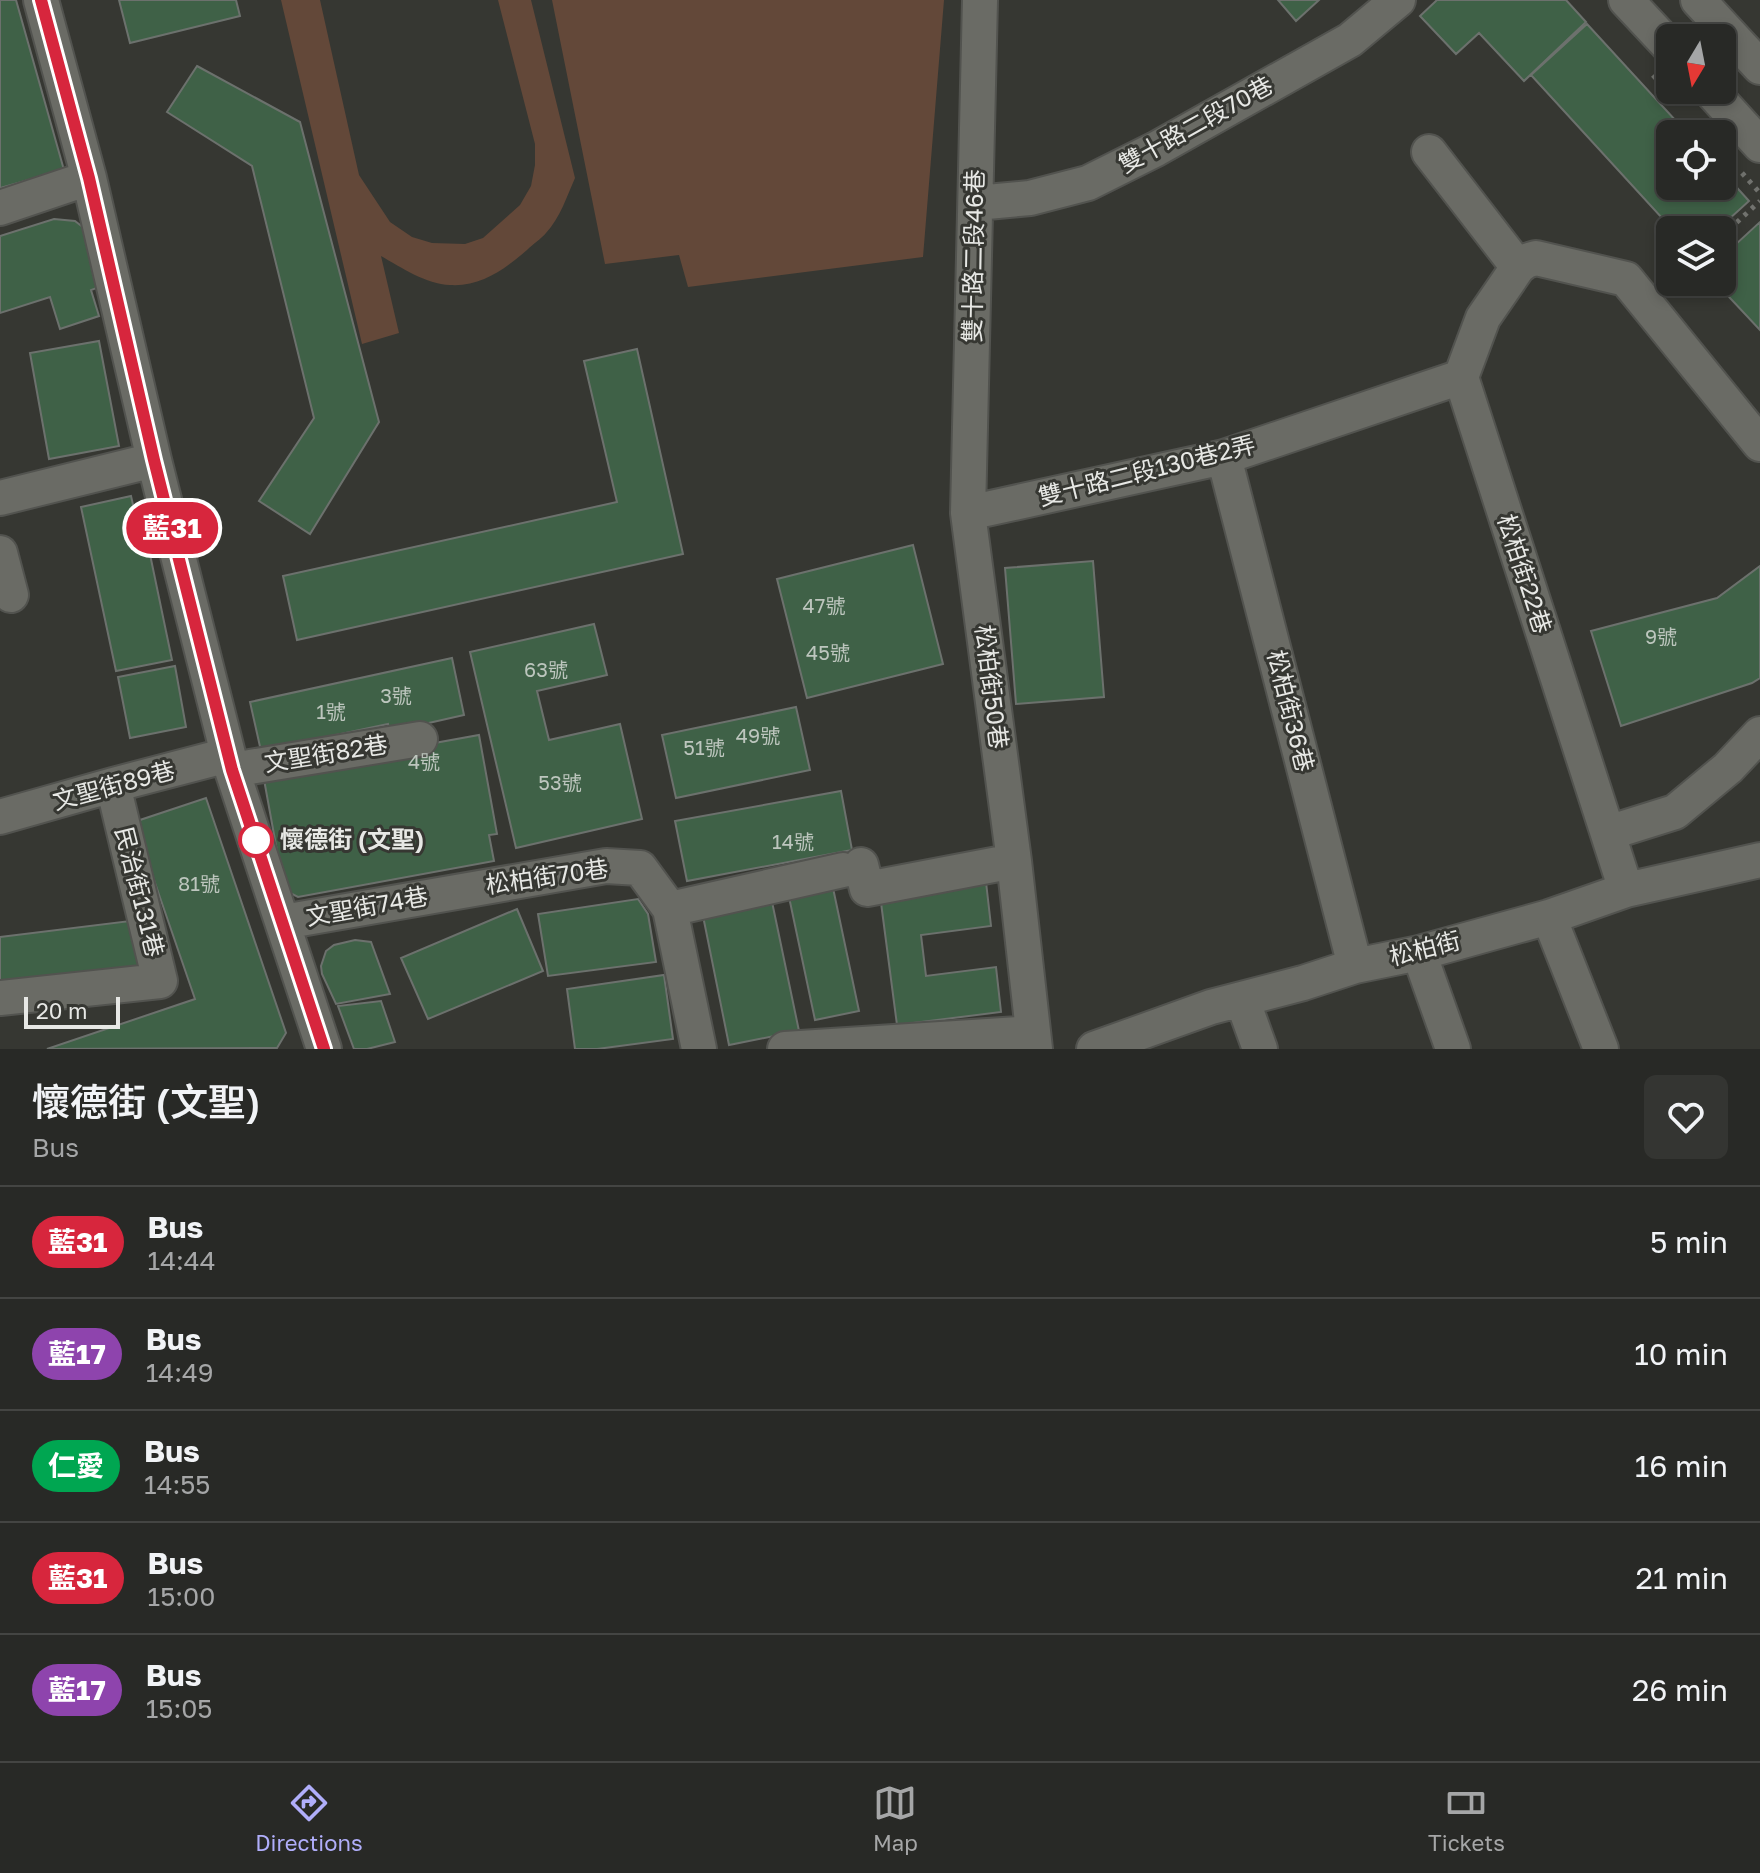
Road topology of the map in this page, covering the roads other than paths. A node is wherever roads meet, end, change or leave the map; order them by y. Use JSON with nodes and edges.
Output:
{"nodes":[{"id":1,"x":41,"y":0,"type":"edge"},
{"id":2,"x":980,"y":0,"type":"edge"},
{"id":3,"x":1398,"y":0,"type":"edge"},
{"id":4,"x":1626,"y":0,"type":"edge"},
{"id":5,"x":1698,"y":0,"type":"edge"},
{"id":6,"x":1656,"y":32,"type":"edge"},
{"id":7,"x":1760,"y":67,"type":"edge"},
{"id":8,"x":1723,"y":104,"type":"edge"},
{"id":9,"x":1760,"y":145,"type":"edge"},
{"id":10,"x":1429,"y":152,"type":"dead end"},
{"id":11,"x":89,"y":178,"type":"junction"},
{"id":12,"x":976,"y":203,"type":"junction"},
{"id":13,"x":0,"y":208,"type":"edge"},
{"id":14,"x":1518,"y":267,"type":"junction"},
{"id":15,"x":1461,"y":377,"type":"junction"},
{"id":16,"x":1760,"y":444,"type":"edge"},
{"id":17,"x":1224,"y":457,"type":"junction"},
{"id":18,"x":154,"y":460,"type":"junction"},
{"id":19,"x":0,"y":498,"type":"edge"},
{"id":20,"x":968,"y":513,"type":"junction"},
{"id":21,"x":0,"y":553,"type":"edge"},
{"id":22,"x":11,"y":595,"type":"dead end"},
{"id":23,"x":1760,"y":734,"type":"edge"},
{"id":24,"x":420,"y":739,"type":"dead end"},
{"id":25,"x":230,"y":762,"type":"junction"},
{"id":26,"x":113,"y":785,"type":"junction"},
{"id":27,"x":0,"y":817,"type":"edge"},
{"id":28,"x":1608,"y":833,"type":"junction"},
{"id":29,"x":1014,"y":861,"type":"junction"},
{"id":30,"x":1759,"y":862,"type":"edge"},
{"id":31,"x":1626,"y":890,"type":"junction"},
{"id":32,"x":452,"y":891,"type":"joint"},
{"id":33,"x":670,"y":909,"type":"junction"},
{"id":34,"x":1549,"y":917,"type":"junction"},
{"id":35,"x":283,"y":922,"type":"junction"},
{"id":36,"x":1419,"y":953,"type":"junction"},
{"id":37,"x":1355,"y":966,"type":"junction"},
{"id":38,"x":0,"y":998,"type":"edge"},
{"id":39,"x":1242,"y":999,"type":"junction"},
{"id":40,"x":1034,"y":1041,"type":"edge"},
{"id":41,"x":324,"y":1049,"type":"edge"},
{"id":42,"x":699,"y":1049,"type":"edge"},
{"id":43,"x":785,"y":1049,"type":"edge"},
{"id":44,"x":1094,"y":1049,"type":"edge"},
{"id":45,"x":1260,"y":1049,"type":"edge"},
{"id":46,"x":1453,"y":1049,"type":"edge"},
{"id":47,"x":1601,"y":1049,"type":"edge"}],
"edges":[{"from":1,"to":11,"type":"street"},
{"from":2,"to":12,"type":"street","name":"雙十路二段46巷"},
{"from":3,"to":12,"type":"street","name":"雙十路二段70巷"},
{"from":4,"to":6,"type":"street"},
{"from":5,"to":7,"type":"street"},
{"from":8,"to":9,"type":"street"},
{"from":10,"to":14,"type":"street"},
{"from":11,"to":13,"type":"street"},
{"from":11,"to":18,"type":"street"},
{"from":12,"to":20,"type":"street","name":"雙十路二段46巷"},
{"from":14,"to":15,"type":"street"},
{"from":14,"to":16,"type":"street"},
{"from":15,"to":17,"type":"street","name":"雙十路二段130巷2弄"},
{"from":15,"to":28,"type":"street","name":"松柏街22巷"},
{"from":17,"to":20,"type":"street","name":"雙十路二段130巷2弄"},
{"from":17,"to":37,"type":"street","name":"松柏街36巷"},
{"from":18,"to":19,"type":"street"},
{"from":18,"to":25,"type":"street"},
{"from":20,"to":29,"type":"street","name":"松柏街50巷"},
{"from":21,"to":22,"type":"street"},
{"from":23,"to":28,"type":"street"},
{"from":24,"to":25,"type":"street","name":"文聖街82巷"},
{"from":25,"to":26,"type":"street","name":"文聖街89巷"},
{"from":25,"to":35,"type":"street"},
{"from":26,"to":27,"type":"street","name":"文聖街89巷"},
{"from":26,"to":38,"type":"street","name":"民治街131巷"},
{"from":28,"to":31,"type":"street","name":"松柏街22巷"},
{"from":29,"to":33,"type":"street"},
{"from":29,"to":40,"type":"street","name":"松柏街50巷"},
{"from":30,"to":31,"type":"street","name":"松柏街"},
{"from":31,"to":34,"type":"street","name":"松柏街"},
{"from":32,"to":33,"type":"street","name":"松柏街70巷"},
{"from":32,"to":35,"type":"street","name":"文聖街74巷"},
{"from":33,"to":42,"type":"street","name":"松柏街70巷"},
{"from":34,"to":36,"type":"street","name":"松柏街"},
{"from":34,"to":47,"type":"street"},
{"from":35,"to":41,"type":"street"},
{"from":36,"to":37,"type":"street","name":"松柏街"},
{"from":36,"to":46,"type":"street"},
{"from":37,"to":39,"type":"street","name":"松柏街"},
{"from":39,"to":44,"type":"street","name":"松柏街"},
{"from":39,"to":45,"type":"street"},
{"from":40,"to":43,"type":"street"}]}
